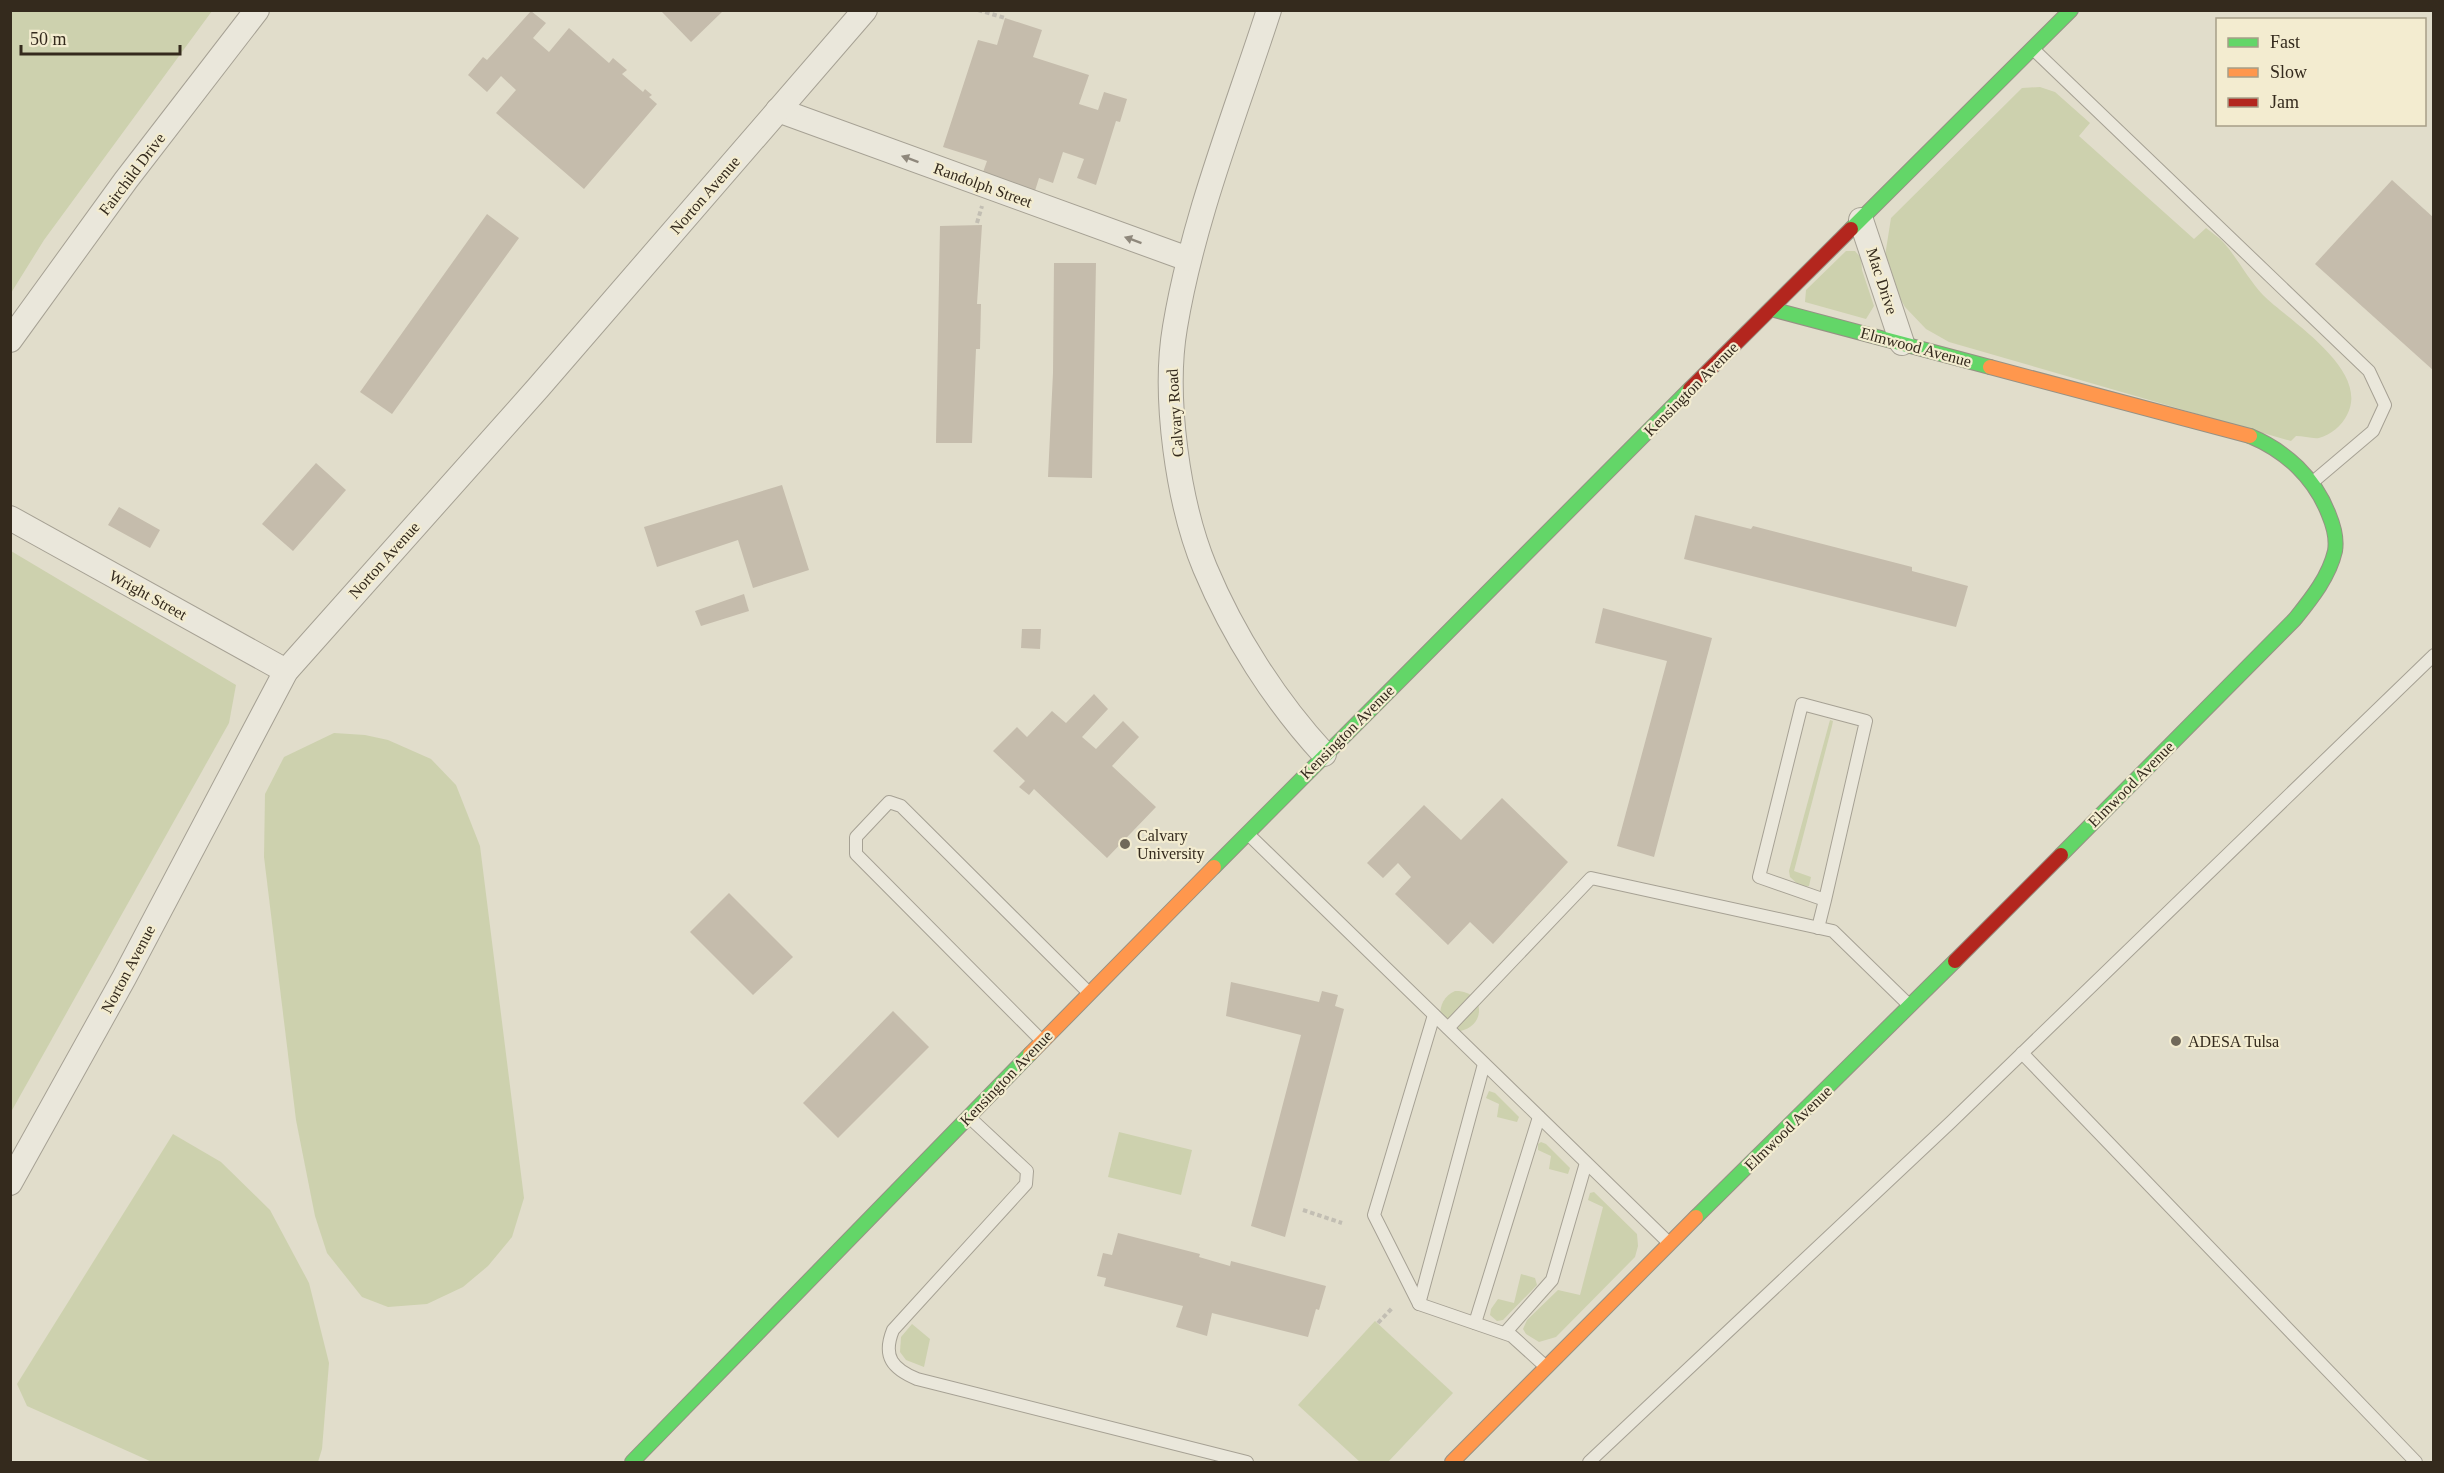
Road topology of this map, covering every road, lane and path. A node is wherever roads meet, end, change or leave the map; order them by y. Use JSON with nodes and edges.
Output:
{"nodes":[{"id":1,"x":257,"y":10,"type":"edge"},
{"id":2,"x":865,"y":10,"type":"edge"},
{"id":3,"x":978,"y":10,"type":"edge"},
{"id":4,"x":1269,"y":10,"type":"edge"},
{"id":5,"x":2071,"y":10,"type":"edge"},
{"id":6,"x":1005,"y":18,"type":"dead end"},
{"id":7,"x":2033,"y":49,"type":"junction"},
{"id":8,"x":778,"y":110,"type":"junction"},
{"id":9,"x":1861,"y":220,"type":"junction"},
{"id":10,"x":1188,"y":259,"type":"junction"},
{"id":11,"x":1771,"y":309,"type":"junction"},
{"id":12,"x":10,"y":340,"type":"edge"},
{"id":13,"x":1902,"y":343,"type":"junction"},
{"id":14,"x":2313,"y":482,"type":"junction"},
{"id":15,"x":10,"y":518,"type":"edge"},
{"id":16,"x":2433,"y":655,"type":"edge"},
{"id":17,"x":286,"y":671,"type":"junction"},
{"id":18,"x":1324,"y":754,"type":"junction"},
{"id":19,"x":1247,"y":833,"type":"junction"},
{"id":20,"x":1825,"y":900,"type":"junction"},
{"id":21,"x":1818,"y":928,"type":"junction"},
{"id":22,"x":1089,"y":993,"type":"junction"},
{"id":23,"x":1910,"y":1006,"type":"junction"},
{"id":24,"x":1434,"y":1015,"type":"junction"},
{"id":25,"x":1448,"y":1028,"type":"junction"},
{"id":26,"x":1042,"y":1041,"type":"junction"},
{"id":27,"x":2022,"y":1053,"type":"junction"},
{"id":28,"x":1484,"y":1064,"type":"junction"},
{"id":29,"x":969,"y":1116,"type":"junction"},
{"id":30,"x":1539,"y":1117,"type":"junction"},
{"id":31,"x":1586,"y":1163,"type":"junction"},
{"id":32,"x":10,"y":1183,"type":"edge"},
{"id":33,"x":1303,"y":1210,"type":"dead end"},
{"id":34,"x":1342,"y":1223,"type":"dead end"},
{"id":35,"x":1670,"y":1244,"type":"junction"},
{"id":36,"x":1419,"y":1304,"type":"junction"},
{"id":37,"x":1393,"y":1307,"type":"dead end"},
{"id":38,"x":1378,"y":1323,"type":"dead end"},
{"id":39,"x":1475,"y":1323,"type":"junction"},
{"id":40,"x":1506,"y":1333,"type":"junction"},
{"id":41,"x":1547,"y":1367,"type":"junction"},
{"id":42,"x":632,"y":1462,"type":"edge"},
{"id":43,"x":1247,"y":1462,"type":"edge"},
{"id":44,"x":1452,"y":1462,"type":"edge"},
{"id":45,"x":1589,"y":1462,"type":"edge"},
{"id":46,"x":2416,"y":1462,"type":"edge"}],
"edges":[{"from":1,"to":12,"type":"street","name":"Fairchild Drive"},
{"from":2,"to":8,"type":"street","name":"Norton Avenue"},
{"from":3,"to":6,"type":"path"},
{"from":4,"to":10,"type":"street","name":"Calvary Road"},
{"from":5,"to":7,"type":"street","name":"Kensington Avenue"},
{"from":7,"to":9,"type":"street","name":"Kensington Avenue"},
{"from":7,"to":14,"type":"lane"},
{"from":10,"to":8,"type":"street","name":"Randolph Street","one_way":true},
{"from":8,"to":17,"type":"street","name":"Norton Avenue"},
{"from":9,"to":11,"type":"street","name":"Kensington Avenue"},
{"from":9,"to":13,"type":"street","name":"Mac Drive"},
{"from":10,"to":18,"type":"street","name":"Calvary Road"},
{"from":11,"to":13,"type":"street","name":"Elmwood Avenue"},
{"from":11,"to":18,"type":"street","name":"Kensington Avenue"},
{"from":13,"to":14,"type":"street","name":"Elmwood Avenue"},
{"from":14,"to":23,"type":"street","name":"Elmwood Avenue"},
{"from":15,"to":17,"type":"street","name":"Wright Street"},
{"from":16,"to":27,"type":"lane"},
{"from":17,"to":32,"type":"street","name":"Norton Avenue"},
{"from":18,"to":19,"type":"street","name":"Kensington Avenue"},
{"from":19,"to":22,"type":"street","name":"Kensington Avenue"},
{"from":19,"to":24,"type":"lane"},
{"from":20,"to":20,"type":"lane"},
{"from":20,"to":21,"type":"lane"},
{"from":21,"to":23,"type":"lane"},
{"from":21,"to":25,"type":"lane"},
{"from":22,"to":26,"type":"street","name":"Kensington Avenue"},
{"from":22,"to":26,"type":"lane"},
{"from":23,"to":35,"type":"street","name":"Elmwood Avenue"},
{"from":24,"to":25,"type":"lane"},
{"from":24,"to":36,"type":"lane"},
{"from":25,"to":28,"type":"lane"},
{"from":26,"to":29,"type":"street","name":"Kensington Avenue"},
{"from":27,"to":45,"type":"lane"},
{"from":27,"to":46,"type":"lane"},
{"from":28,"to":30,"type":"lane"},
{"from":28,"to":36,"type":"lane"},
{"from":29,"to":42,"type":"street","name":"Kensington Avenue"},
{"from":29,"to":43,"type":"lane"},
{"from":30,"to":31,"type":"lane"},
{"from":30,"to":39,"type":"lane"},
{"from":31,"to":35,"type":"lane"},
{"from":31,"to":40,"type":"lane"},
{"from":33,"to":34,"type":"path"},
{"from":35,"to":41,"type":"street","name":"Elmwood Avenue"},
{"from":36,"to":39,"type":"lane"},
{"from":37,"to":38,"type":"path"},
{"from":39,"to":40,"type":"lane"},
{"from":40,"to":41,"type":"lane"},
{"from":41,"to":44,"type":"street","name":"Elmwood Avenue"}]}
